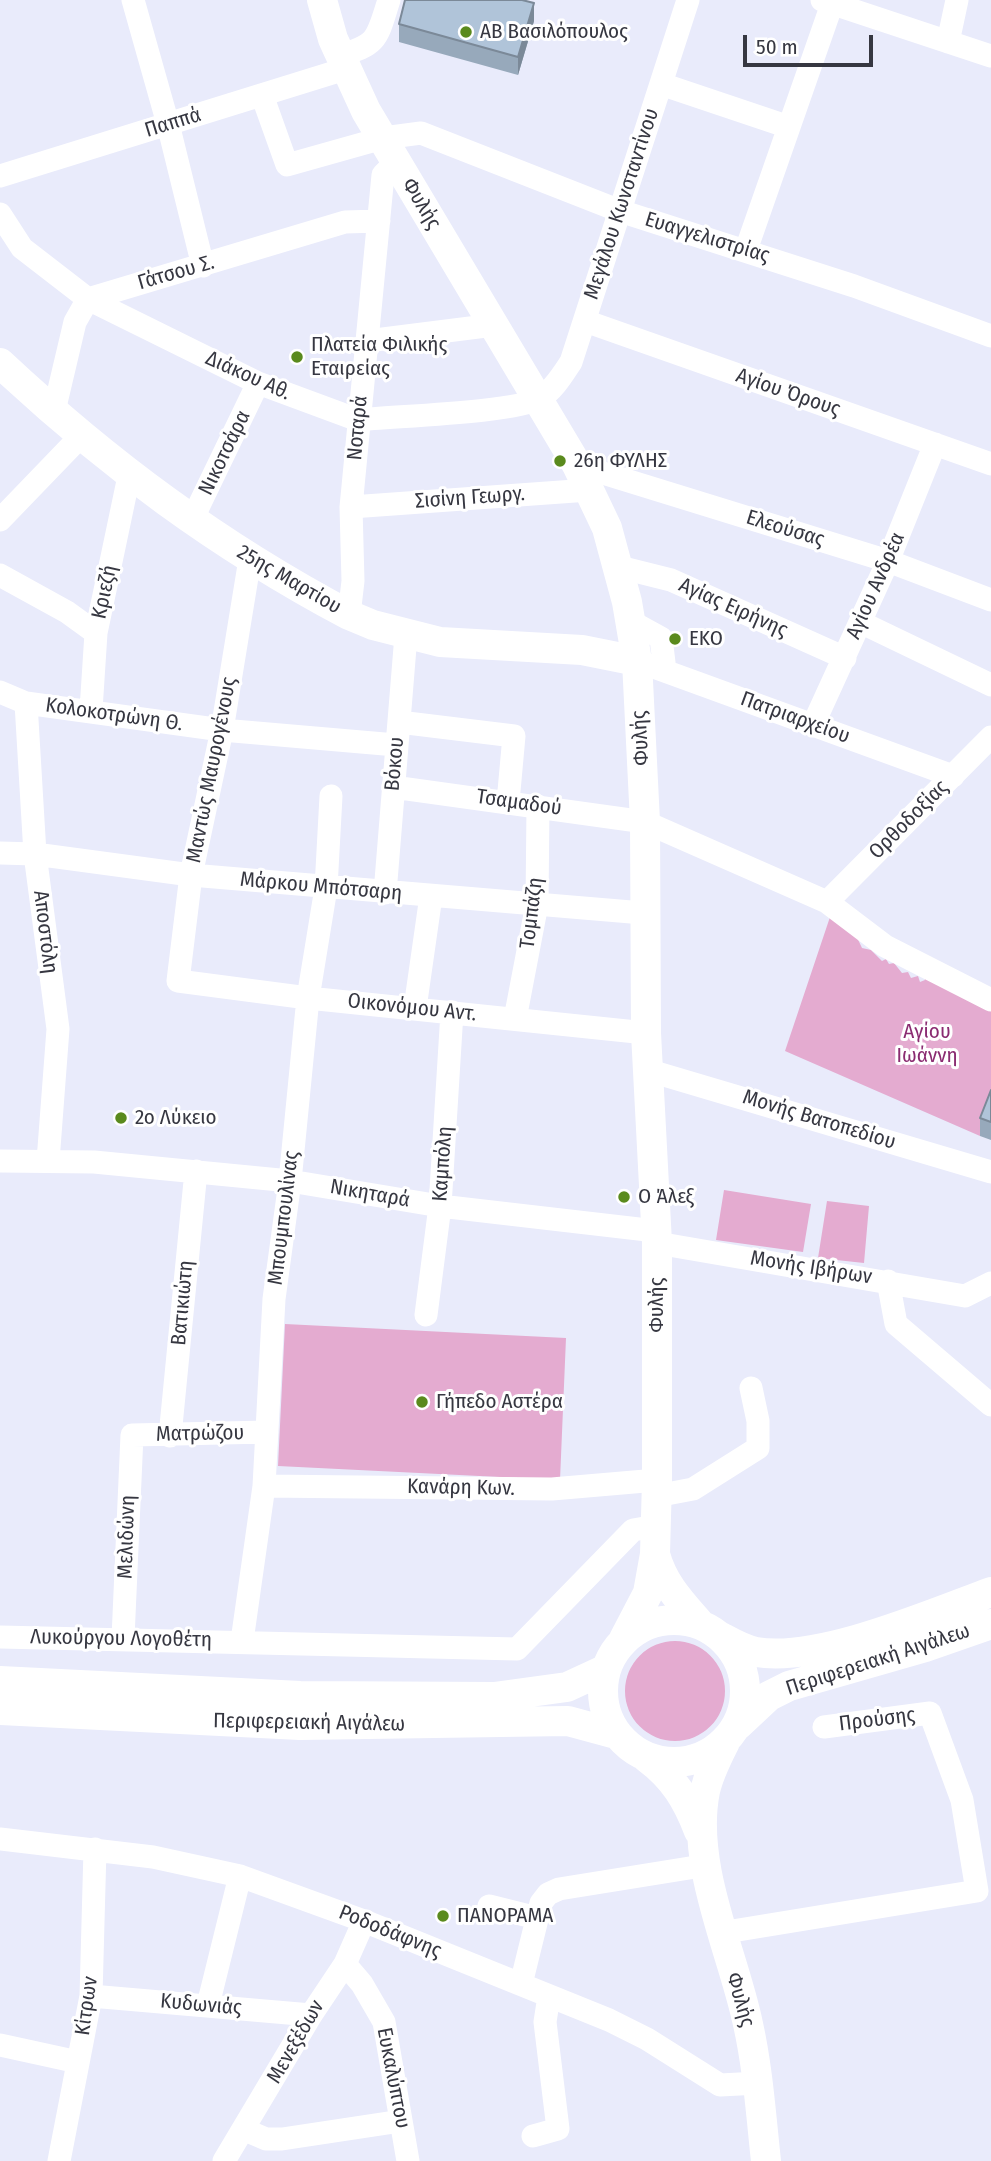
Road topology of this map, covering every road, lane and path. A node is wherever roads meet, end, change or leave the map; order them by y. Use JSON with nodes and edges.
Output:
{"nodes":[{"id":1,"x":133,"y":0,"type":"edge"},
{"id":2,"x":322,"y":0,"type":"edge"},
{"id":3,"x":389,"y":0,"type":"edge"},
{"id":4,"x":688,"y":0,"type":"edge"},
{"id":5,"x":957,"y":0,"type":"edge"},
{"id":6,"x":827,"y":2,"type":"edge"},
{"id":7,"x":948,"y":42,"type":"junction"},
{"id":8,"x":991,"y":56,"type":"edge"},
{"id":9,"x":342,"y":62,"type":"junction"},
{"id":10,"x":661,"y":84,"type":"junction"},
{"id":11,"x":262,"y":95,"type":"junction"},
{"id":12,"x":168,"y":124,"type":"junction"},
{"id":13,"x":789,"y":127,"type":"junction"},
{"id":14,"x":390,"y":150,"type":"junction"},
{"id":15,"x":0,"y":176,"type":"edge"},
{"id":16,"x":620,"y":211,"type":"junction"},
{"id":17,"x":0,"y":214,"type":"edge"},
{"id":18,"x":379,"y":221,"type":"junction"},
{"id":19,"x":746,"y":250,"type":"junction"},
{"id":20,"x":203,"y":266,"type":"junction"},
{"id":21,"x":88,"y":299,"type":"junction"},
{"id":22,"x":585,"y":321,"type":"junction"},
{"id":23,"x":494,"y":325,"type":"junction"},
{"id":24,"x":991,"y":336,"type":"edge"},
{"id":25,"x":367,"y":341,"type":"junction"},
{"id":26,"x":4,"y":375,"type":"edge"},
{"id":27,"x":258,"y":383,"type":"junction"},
{"id":28,"x":540,"y":399,"type":"junction"},
{"id":29,"x":54,"y":411,"type":"junction"},
{"id":30,"x":358,"y":420,"type":"junction"},
{"id":31,"x":81,"y":436,"type":"junction"},
{"id":32,"x":935,"y":444,"type":"junction"},
{"id":33,"x":991,"y":464,"type":"edge"},
{"id":34,"x":129,"y":476,"type":"junction"},
{"id":35,"x":583,"y":477,"type":"junction"},
{"id":36,"x":351,"y":507,"type":"junction"},
{"id":37,"x":0,"y":520,"type":"edge"},
{"id":38,"x":191,"y":522,"type":"junction"},
{"id":39,"x":250,"y":559,"type":"junction"},
{"id":40,"x":888,"y":561,"type":"junction"},
{"id":41,"x":619,"y":567,"type":"junction"},
{"id":42,"x":0,"y":575,"type":"edge"},
{"id":43,"x":991,"y":600,"type":"edge"},
{"id":44,"x":349,"y":615,"type":"junction"},
{"id":45,"x":630,"y":621,"type":"junction"},
{"id":46,"x":860,"y":622,"type":"junction"},
{"id":47,"x":96,"y":633,"type":"junction"},
{"id":48,"x":406,"y":635,"type":"junction"},
{"id":49,"x":845,"y":658,"type":"junction"},
{"id":50,"x":637,"y":661,"type":"junction"},
{"id":51,"x":665,"y":671,"type":"junction"},
{"id":52,"x":991,"y":685,"type":"edge"},
{"id":53,"x":0,"y":692,"type":"edge"},
{"id":54,"x":26,"y":703,"type":"junction"},
{"id":55,"x":91,"y":710,"type":"junction"},
{"id":56,"x":399,"y":722,"type":"junction"},
{"id":57,"x":813,"y":725,"type":"junction"},
{"id":58,"x":222,"y":730,"type":"junction"},
{"id":59,"x":991,"y":737,"type":"edge"},
{"id":60,"x":397,"y":745,"type":"junction"},
{"id":61,"x":953,"y":776,"type":"junction"},
{"id":62,"x":393,"y":787,"type":"junction"},
{"id":63,"x":331,"y":796,"type":"dead end"},
{"id":64,"x":508,"y":802,"type":"junction"},
{"id":65,"x":538,"y":806,"type":"junction"},
{"id":66,"x":645,"y":821,"type":"junction"},
{"id":67,"x":0,"y":853,"type":"edge"},
{"id":68,"x":35,"y":854,"type":"junction"},
{"id":69,"x":191,"y":876,"type":"junction"},
{"id":70,"x":327,"y":888,"type":"junction"},
{"id":71,"x":385,"y":893,"type":"junction"},
{"id":72,"x":431,"y":896,"type":"junction"},
{"id":73,"x":827,"y":902,"type":"junction"},
{"id":74,"x":537,"y":904,"type":"junction"},
{"id":75,"x":643,"y":913,"type":"junction"},
{"id":76,"x":177,"y":981,"type":"joint"},
{"id":77,"x":308,"y":998,"type":"junction"},
{"id":78,"x":991,"y":1000,"type":"edge"},
{"id":79,"x":415,"y":1009,"type":"junction"},
{"id":80,"x":452,"y":1012,"type":"junction"},
{"id":81,"x":515,"y":1019,"type":"junction"},
{"id":82,"x":646,"y":1033,"type":"junction"},
{"id":83,"x":647,"y":1070,"type":"junction"},
{"id":84,"x":0,"y":1161,"type":"edge"},
{"id":85,"x":48,"y":1161,"type":"junction"},
{"id":86,"x":195,"y":1171,"type":"junction"},
{"id":87,"x":991,"y":1172,"type":"edge"},
{"id":88,"x":290,"y":1181,"type":"junction"},
{"id":89,"x":440,"y":1206,"type":"junction"},
{"id":90,"x":657,"y":1237,"type":"junction"},
{"id":91,"x":888,"y":1281,"type":"junction"},
{"id":92,"x":991,"y":1283,"type":"edge"},
{"id":93,"x":426,"y":1315,"type":"dead end"},
{"id":94,"x":751,"y":1388,"type":"dead end"},
{"id":95,"x":991,"y":1405,"type":"edge"},
{"id":96,"x":267,"y":1432,"type":"junction"},
{"id":97,"x":132,"y":1435,"type":"joint"},
{"id":98,"x":170,"y":1436,"type":"junction"},
{"id":99,"x":264,"y":1486,"type":"junction"},
{"id":100,"x":657,"y":1488,"type":"junction"},
{"id":101,"x":655,"y":1540,"type":"junction"},
{"id":102,"x":991,"y":1592,"type":"edge"},
{"id":103,"x":991,"y":1624,"type":"edge"},
{"id":104,"x":711,"y":1631,"type":"junction"},
{"id":105,"x":0,"y":1637,"type":"edge"},
{"id":106,"x":123,"y":1638,"type":"junction"},
{"id":107,"x":624,"y":1639,"type":"junction"},
{"id":108,"x":242,"y":1641,"type":"junction"},
{"id":109,"x":842,"y":1657,"type":"junction"},
{"id":110,"x":606,"y":1669,"type":"junction"},
{"id":111,"x":0,"y":1681,"type":"edge"},
{"id":112,"x":0,"y":1710,"type":"edge"},
{"id":113,"x":824,"y":1727,"type":"dead end"},
{"id":114,"x":616,"y":1734,"type":"junction"},
{"id":115,"x":731,"y":1734,"type":"junction"},
{"id":116,"x":647,"y":1758,"type":"junction"},
{"id":117,"x":0,"y":1839,"type":"edge"},
{"id":118,"x":95,"y":1849,"type":"junction"},
{"id":119,"x":706,"y":1853,"type":"junction"},
{"id":120,"x":240,"y":1876,"type":"junction"},
{"id":121,"x":489,"y":1906,"type":"dead end"},
{"id":122,"x":537,"y":1918,"type":"junction"},
{"id":123,"x":364,"y":1920,"type":"junction"},
{"id":124,"x":720,"y":1933,"type":"junction"},
{"id":125,"x":345,"y":1964,"type":"junction"},
{"id":126,"x":521,"y":1984,"type":"junction"},
{"id":127,"x":91,"y":1996,"type":"junction"},
{"id":128,"x":549,"y":1996,"type":"junction"},
{"id":129,"x":208,"y":2005,"type":"junction"},
{"id":130,"x":311,"y":2015,"type":"junction"},
{"id":131,"x":0,"y":2045,"type":"edge"},
{"id":132,"x":78,"y":2062,"type":"junction"},
{"id":133,"x":759,"y":2083,"type":"junction"},
{"id":134,"x":401,"y":2121,"type":"junction"},
{"id":135,"x":245,"y":2130,"type":"junction"},
{"id":136,"x":533,"y":2136,"type":"dead end"},
{"id":137,"x":762,"y":2160,"type":"edge"},
{"id":138,"x":59,"y":2161,"type":"edge"},
{"id":139,"x":224,"y":2161,"type":"edge"},
{"id":140,"x":408,"y":2161,"type":"edge"}],
"edges":[{"from":1,"to":12,"type":"street"},
{"from":2,"to":9,"type":"main road","name":"Φυλής"},
{"from":3,"to":9,"type":"street","name":"Παππά"},
{"from":4,"to":10,"type":"street","name":"Μεγάλου Κωνσταντίνου"},
{"from":5,"to":7,"type":"street"},
{"from":6,"to":7,"type":"street"},
{"from":6,"to":13,"type":"street"},
{"from":7,"to":8,"type":"street"},
{"from":9,"to":11,"type":"street","name":"Παππά"},
{"from":9,"to":14,"type":"main road","name":"Φυλής"},
{"from":10,"to":13,"type":"street"},
{"from":10,"to":16,"type":"street","name":"Μεγάλου Κωνσταντίνου"},
{"from":11,"to":12,"type":"street","name":"Παππά"},
{"from":11,"to":14,"type":"street","name":"Ευαγγελιστρίας"},
{"from":12,"to":15,"type":"street","name":"Παππά"},
{"from":12,"to":20,"type":"street"},
{"from":13,"to":19,"type":"street"},
{"from":14,"to":16,"type":"street","name":"Ευαγγελιστρίας"},
{"from":14,"to":18,"type":"street","name":"Νοταρά"},
{"from":14,"to":23,"type":"main road","name":"Φυλής"},
{"from":16,"to":19,"type":"street","name":"Ευαγγελιστρίας"},
{"from":16,"to":22,"type":"street","name":"Μεγάλου Κωνσταντίνου"},
{"from":17,"to":21,"type":"street","name":"Διάκου Αθ."},
{"from":18,"to":20,"type":"street","name":"Γάτσου Σ."},
{"from":18,"to":25,"type":"street","name":"Νοταρά"},
{"from":19,"to":24,"type":"street","name":"Ευαγγελιστρίας"},
{"from":20,"to":21,"type":"street","name":"Γάτσου Σ."},
{"from":21,"to":27,"type":"street","name":"Διάκου Αθ."},
{"from":21,"to":29,"type":"street"},
{"from":22,"to":28,"type":"street","name":"Μεγάλου Κωνσταντίνου"},
{"from":22,"to":32,"type":"street","name":"Αγίου Όρους"},
{"from":23,"to":25,"type":"street"},
{"from":23,"to":28,"type":"main road","name":"Φυλής"},
{"from":25,"to":30,"type":"street","name":"Νοταρά"},
{"from":26,"to":29,"type":"main road","name":"25ης Μαρτίου"},
{"from":27,"to":30,"type":"street","name":"Διάκου Αθ."},
{"from":27,"to":38,"type":"street","name":"Νικοτσάρα"},
{"from":28,"to":30,"type":"street","name":"Διάκου Αθ."},
{"from":28,"to":35,"type":"main road","name":"Φυλής"},
{"from":29,"to":31,"type":"main road","name":"25ης Μαρτίου"},
{"from":30,"to":36,"type":"street","name":"Νοταρά"},
{"from":31,"to":34,"type":"main road","name":"25ης Μαρτίου"},
{"from":31,"to":37,"type":"street"},
{"from":32,"to":33,"type":"street","name":"Αγίου Όρους"},
{"from":32,"to":40,"type":"street","name":"Αγίου Ανδρέα"},
{"from":34,"to":38,"type":"main road","name":"25ης Μαρτίου"},
{"from":34,"to":47,"type":"street","name":"Κριεζή"},
{"from":35,"to":36,"type":"street","name":"Σισίνη Γεωργ."},
{"from":35,"to":40,"type":"street","name":"Ελεούσας"},
{"from":35,"to":41,"type":"main road","name":"Φυλής"},
{"from":36,"to":44,"type":"street","name":"Νοταρά"},
{"from":38,"to":39,"type":"main road","name":"25ης Μαρτίου"},
{"from":39,"to":44,"type":"main road","name":"25ης Μαρτίου"},
{"from":39,"to":58,"type":"street","name":"Μαντώς Μαυρογένους"},
{"from":40,"to":43,"type":"street","name":"Ελεούσας"},
{"from":40,"to":46,"type":"street","name":"Αγίου Ανδρέα"},
{"from":41,"to":45,"type":"main road","name":"Φυλής"},
{"from":41,"to":49,"type":"street","name":"Αγίας Ειρήνης"},
{"from":42,"to":47,"type":"street"},
{"from":44,"to":48,"type":"main road","name":"25ης Μαρτίου"},
{"from":45,"to":50,"type":"main road","name":"Φυλής"},
{"from":45,"to":51,"type":"street"},
{"from":46,"to":49,"type":"street","name":"Αγίου Ανδρέα"},
{"from":46,"to":52,"type":"street"},
{"from":47,"to":55,"type":"street","name":"Κριεζή"},
{"from":48,"to":50,"type":"main road","name":"25ης Μαρτίου"},
{"from":48,"to":56,"type":"street","name":"Βόκου"},
{"from":49,"to":57,"type":"street","name":"Αγίου Ανδρέα"},
{"from":50,"to":51,"type":"street","name":"Πατριαρχείου"},
{"from":50,"to":66,"type":"main road","name":"Φυλής"},
{"from":51,"to":57,"type":"street","name":"Πατριαρχείου"},
{"from":53,"to":54,"type":"street","name":"Κολοκοτρώνη Θ."},
{"from":54,"to":55,"type":"street","name":"Κολοκοτρώνη Θ."},
{"from":54,"to":68,"type":"street","name":"Αποστόλη"},
{"from":55,"to":58,"type":"street","name":"Κολοκοτρώνη Θ."},
{"from":56,"to":60,"type":"street","name":"Βόκου"},
{"from":56,"to":64,"type":"street"},
{"from":57,"to":61,"type":"street","name":"Πατριαρχείου"},
{"from":58,"to":60,"type":"street","name":"Κολοκοτρώνη Θ."},
{"from":58,"to":69,"type":"street","name":"Μαντώς Μαυρογένους"},
{"from":59,"to":61,"type":"street","name":"Ορθοδοξίας"},
{"from":60,"to":62,"type":"street","name":"Βόκου"},
{"from":61,"to":73,"type":"street","name":"Ορθοδοξίας"},
{"from":62,"to":64,"type":"street","name":"Τσαμαδού"},
{"from":62,"to":71,"type":"street","name":"Βόκου"},
{"from":63,"to":70,"type":"street","name":"Μπουμπουλίνας"},
{"from":64,"to":65,"type":"street","name":"Τσαμαδού"},
{"from":65,"to":66,"type":"street","name":"Τσαμαδού"},
{"from":65,"to":74,"type":"street","name":"Τομπάζη"},
{"from":66,"to":73,"type":"street"},
{"from":66,"to":75,"type":"main road","name":"Φυλής"},
{"from":67,"to":68,"type":"street","name":"Μάρκου Μπότσαρη"},
{"from":68,"to":69,"type":"street","name":"Μάρκου Μπότσαρη"},
{"from":68,"to":85,"type":"street","name":"Αποστόλη"},
{"from":69,"to":70,"type":"street","name":"Μάρκου Μπότσαρη"},
{"from":69,"to":76,"type":"street","name":"Μαντώς Μαυρογένους"},
{"from":70,"to":71,"type":"street","name":"Μάρκου Μπότσαρη"},
{"from":70,"to":77,"type":"street","name":"Μπουμπουλίνας"},
{"from":71,"to":72,"type":"street","name":"Μάρκου Μπότσαρη"},
{"from":72,"to":74,"type":"street","name":"Μάρκου Μπότσαρη"},
{"from":72,"to":79,"type":"street"},
{"from":73,"to":78,"type":"street"},
{"from":74,"to":75,"type":"street","name":"Μάρκου Μπότσαρη"},
{"from":74,"to":81,"type":"street","name":"Τομπάζη"},
{"from":75,"to":82,"type":"main road","name":"Φυλής"},
{"from":76,"to":77,"type":"street","name":"Οικονόμου Αντ."},
{"from":77,"to":79,"type":"street","name":"Οικονόμου Αντ."},
{"from":77,"to":88,"type":"street","name":"Μπουμπουλίνας"},
{"from":79,"to":80,"type":"street","name":"Οικονόμου Αντ."},
{"from":80,"to":81,"type":"street","name":"Οικονόμου Αντ."},
{"from":80,"to":89,"type":"street","name":"Καμπόλη"},
{"from":81,"to":82,"type":"street","name":"Οικονόμου Αντ."},
{"from":82,"to":83,"type":"main road","name":"Φυλής"},
{"from":83,"to":87,"type":"street","name":"Μονής Βατοπεδίου"},
{"from":83,"to":90,"type":"main road","name":"Φυλής"},
{"from":84,"to":85,"type":"street","name":"Νικηταρά"},
{"from":85,"to":86,"type":"street","name":"Νικηταρά"},
{"from":86,"to":88,"type":"street","name":"Νικηταρά"},
{"from":86,"to":98,"type":"street","name":"Βατικιώτη"},
{"from":88,"to":89,"type":"street","name":"Νικηταρά"},
{"from":88,"to":96,"type":"street","name":"Μπουμπουλίνας"},
{"from":89,"to":90,"type":"street","name":"Νικηταρά"},
{"from":89,"to":93,"type":"street","name":"Καμπόλη"},
{"from":90,"to":91,"type":"street","name":"Μονής Ιβήρων"},
{"from":90,"to":100,"type":"main road","name":"Φυλής"},
{"from":91,"to":92,"type":"street","name":"Μονής Ιβήρων"},
{"from":91,"to":95,"type":"street"},
{"from":94,"to":100,"type":"street","name":"Κανάρη Κων."},
{"from":96,"to":98,"type":"street","name":"Ματρώζου"},
{"from":96,"to":99,"type":"street","name":"Μπουμπουλίνας"},
{"from":97,"to":98,"type":"street","name":"Ματρώζου"},
{"from":97,"to":106,"type":"street","name":"Μελιδώνη"},
{"from":99,"to":100,"type":"street","name":"Κανάρη Κων."},
{"from":99,"to":108,"type":"street","name":"Μπουμπουλίνας"},
{"from":100,"to":101,"type":"main road","name":"Φυλής"},
{"from":101,"to":104,"type":"main road","name":"Φυλής"},
{"from":101,"to":107,"type":"main road","name":"Φυλής"},
{"from":101,"to":108,"type":"street","name":"Λυκούργου Λογοθέτη"},
{"from":102,"to":109,"type":"main road","name":"Περιφερειακή Αιγάλεω"},
{"from":103,"to":109,"type":"main road","name":"Περιφερειακή Αιγάλεω"},
{"from":104,"to":107,"type":"main road"},
{"from":104,"to":109,"type":"main road","name":"Περιφερειακή Αιγάλεω"},
{"from":104,"to":115,"type":"main road"},
{"from":105,"to":106,"type":"street","name":"Λυκούργου Λογοθέτη"},
{"from":106,"to":108,"type":"street","name":"Λυκούργου Λογοθέτη"},
{"from":107,"to":110,"type":"main road"},
{"from":109,"to":115,"type":"main road","name":"Περιφερειακή Αιγάλεω"},
{"from":110,"to":111,"type":"main road","name":"Περιφερειακή Αιγάλεω"},
{"from":110,"to":114,"type":"main road"},
{"from":112,"to":114,"type":"main road","name":"Περιφερειακή Αιγάλεω"},
{"from":113,"to":124,"type":"street","name":"Προύσης"},
{"from":114,"to":116,"type":"main road"},
{"from":115,"to":116,"type":"main road"},
{"from":115,"to":119,"type":"main road","name":"Φυλής"},
{"from":116,"to":119,"type":"main road","name":"Φυλής"},
{"from":117,"to":118,"type":"street","name":"Ροδοδάφνης"},
{"from":118,"to":120,"type":"street","name":"Ροδοδάφνης"},
{"from":118,"to":127,"type":"street","name":"Κίτρων"},
{"from":119,"to":122,"type":"street"},
{"from":119,"to":124,"type":"main road","name":"Φυλής"},
{"from":120,"to":123,"type":"street","name":"Ροδοδάφνης"},
{"from":120,"to":129,"type":"street"},
{"from":121,"to":122,"type":"street"},
{"from":122,"to":126,"type":"street"},
{"from":123,"to":125,"type":"street","name":"Μενεξέδων"},
{"from":123,"to":126,"type":"street","name":"Ροδοδάφνης"},
{"from":124,"to":133,"type":"main road","name":"Φυλής"},
{"from":125,"to":130,"type":"street","name":"Μενεξέδων"},
{"from":125,"to":134,"type":"street","name":"Ευκαλύπτου"},
{"from":126,"to":128,"type":"street","name":"Ροδοδάφνης"},
{"from":127,"to":129,"type":"street","name":"Κυδωνιάς"},
{"from":127,"to":132,"type":"street","name":"Κίτρων"},
{"from":128,"to":133,"type":"street","name":"Ροδοδάφνης"},
{"from":128,"to":136,"type":"street"},
{"from":129,"to":130,"type":"street","name":"Κυδωνιάς"},
{"from":130,"to":135,"type":"street","name":"Μενεξέδων"},
{"from":131,"to":132,"type":"street"},
{"from":132,"to":138,"type":"street","name":"Κίτρων"},
{"from":133,"to":137,"type":"main road","name":"Φυλής"},
{"from":134,"to":135,"type":"street"},
{"from":134,"to":140,"type":"street","name":"Ευκαλύπτου"},
{"from":135,"to":139,"type":"street","name":"Μενεξέδων"}]}
